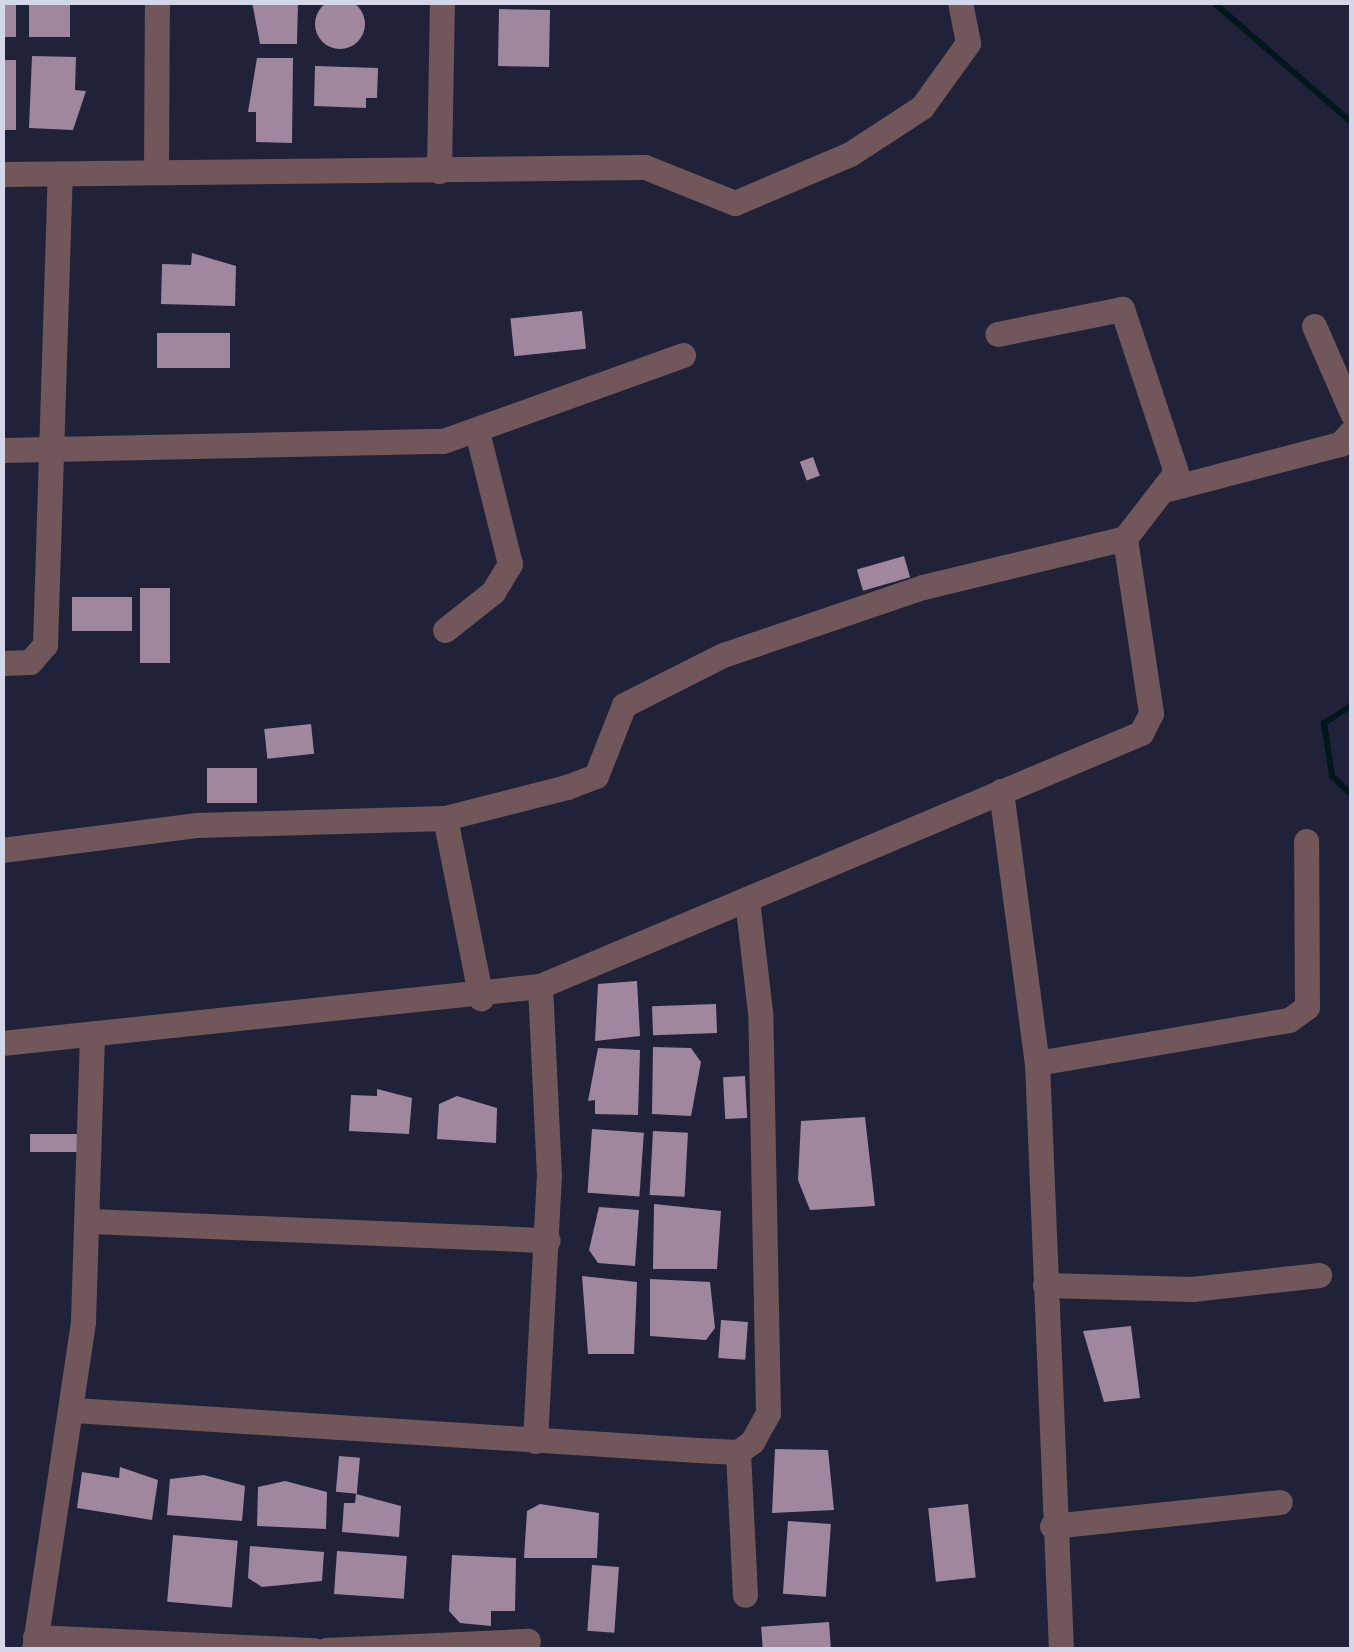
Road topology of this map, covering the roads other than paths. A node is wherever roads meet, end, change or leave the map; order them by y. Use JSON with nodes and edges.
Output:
{"nodes":[{"id":1,"x":157,"y":2,"type":"edge"},
{"id":2,"x":442,"y":2,"type":"edge"},
{"id":3,"x":960,"y":2,"type":"edge"},
{"id":4,"x":439,"y":171,"type":"junction"},
{"id":5,"x":156,"y":172,"type":"junction"},
{"id":6,"x":2,"y":174,"type":"edge"},
{"id":7,"x":60,"y":174,"type":"junction"},
{"id":8,"x":1314,"y":326,"type":"dead end"},
{"id":9,"x":997,"y":334,"type":"dead end"},
{"id":10,"x":684,"y":355,"type":"dead end"},
{"id":11,"x":1352,"y":413,"type":"edge"},
{"id":12,"x":1352,"y":431,"type":"edge"},
{"id":13,"x":477,"y":432,"type":"junction"},
{"id":14,"x":2,"y":450,"type":"edge"},
{"id":15,"x":50,"y":450,"type":"junction"},
{"id":16,"x":1168,"y":490,"type":"junction"},
{"id":17,"x":1125,"y":538,"type":"junction"},
{"id":18,"x":446,"y":630,"type":"dead end"},
{"id":19,"x":2,"y":663,"type":"edge"},
{"id":20,"x":1002,"y":791,"type":"junction"},
{"id":21,"x":445,"y":818,"type":"junction"},
{"id":22,"x":1306,"y":841,"type":"dead end"},
{"id":23,"x":2,"y":850,"type":"edge"},
{"id":24,"x":747,"y":900,"type":"junction"},
{"id":25,"x":540,"y":986,"type":"junction"},
{"id":26,"x":481,"y":998,"type":"junction"},
{"id":27,"x":92,"y":1036,"type":"junction"},
{"id":28,"x":2,"y":1043,"type":"edge"},
{"id":29,"x":1036,"y":1062,"type":"junction"},
{"id":30,"x":91,"y":1221,"type":"junction"},
{"id":31,"x":548,"y":1240,"type":"junction"},
{"id":32,"x":1320,"y":1274,"type":"dead end"},
{"id":33,"x":1045,"y":1285,"type":"junction"},
{"id":34,"x":74,"y":1410,"type":"junction"},
{"id":35,"x":535,"y":1441,"type":"junction"},
{"id":36,"x":738,"y":1452,"type":"junction"},
{"id":37,"x":1280,"y":1502,"type":"dead end"},
{"id":38,"x":1052,"y":1526,"type":"junction"},
{"id":39,"x":744,"y":1595,"type":"dead end"},
{"id":40,"x":528,"y":1641,"type":"dead end"},
{"id":41,"x":35,"y":1644,"type":"edge"},
{"id":42,"x":314,"y":1650,"type":"edge"},
{"id":43,"x":326,"y":1650,"type":"edge"},
{"id":44,"x":1062,"y":1650,"type":"edge"}],
"edges":[{"from":1,"to":5,"type":"street"},
{"from":2,"to":4,"type":"street"},
{"from":3,"to":4,"type":"street"},
{"from":4,"to":5,"type":"street"},
{"from":5,"to":7,"type":"street"},
{"from":6,"to":7,"type":"street"},
{"from":7,"to":15,"type":"street"},
{"from":8,"to":11,"type":"street"},
{"from":9,"to":16,"type":"street"},
{"from":10,"to":13,"type":"street"},
{"from":12,"to":16,"type":"street"},
{"from":13,"to":15,"type":"street"},
{"from":13,"to":18,"type":"street"},
{"from":14,"to":15,"type":"street"},
{"from":15,"to":19,"type":"street"},
{"from":16,"to":17,"type":"street"},
{"from":17,"to":20,"type":"street"},
{"from":17,"to":21,"type":"street"},
{"from":20,"to":24,"type":"street"},
{"from":20,"to":29,"type":"street"},
{"from":21,"to":23,"type":"street"},
{"from":21,"to":26,"type":"street"},
{"from":22,"to":29,"type":"street"},
{"from":24,"to":25,"type":"street"},
{"from":24,"to":36,"type":"street"},
{"from":25,"to":26,"type":"street"},
{"from":25,"to":31,"type":"street"},
{"from":26,"to":27,"type":"street"},
{"from":27,"to":28,"type":"street"},
{"from":27,"to":30,"type":"street"},
{"from":29,"to":33,"type":"street"},
{"from":30,"to":31,"type":"street"},
{"from":30,"to":34,"type":"street"},
{"from":31,"to":35,"type":"street"},
{"from":32,"to":33,"type":"street"},
{"from":33,"to":38,"type":"street"},
{"from":34,"to":35,"type":"street"},
{"from":34,"to":41,"type":"street"},
{"from":35,"to":36,"type":"street"},
{"from":36,"to":39,"type":"street"},
{"from":37,"to":38,"type":"street"},
{"from":38,"to":44,"type":"street"},
{"from":40,"to":43,"type":"street"},
{"from":41,"to":42,"type":"street"}]}
